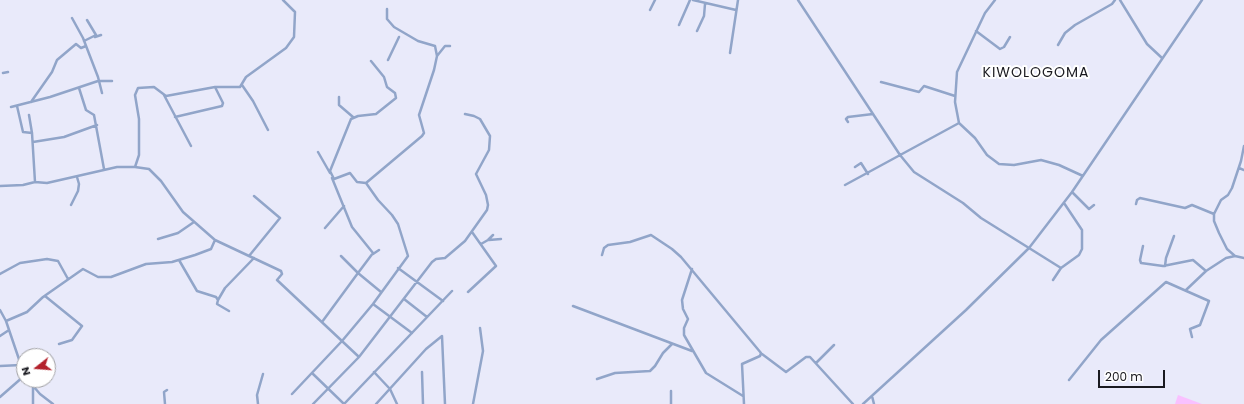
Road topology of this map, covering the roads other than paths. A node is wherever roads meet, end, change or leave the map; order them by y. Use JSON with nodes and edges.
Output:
{"nodes":[{"id":1,"x":283,"y":0,"type":"edge"},
{"id":2,"x":655,"y":0,"type":"edge"},
{"id":3,"x":690,"y":0,"type":"edge"},
{"id":4,"x":693,"y":0,"type":"edge"},
{"id":5,"x":738,"y":0,"type":"edge"},
{"id":6,"x":798,"y":0,"type":"edge"},
{"id":7,"x":995,"y":0,"type":"edge"},
{"id":8,"x":1115,"y":0,"type":"edge"},
{"id":9,"x":1120,"y":0,"type":"edge"},
{"id":10,"x":1202,"y":0,"type":"edge"},
{"id":11,"x":705,"y":4,"type":"junction"},
{"id":12,"x":387,"y":9,"type":"dead end"},
{"id":13,"x":650,"y":10,"type":"dead end"},
{"id":14,"x":736,"y":10,"type":"junction"},
{"id":15,"x":72,"y":18,"type":"dead end"},
{"id":16,"x":87,"y":20,"type":"dead end"},
{"id":17,"x":679,"y":25,"type":"dead end"},
{"id":18,"x":697,"y":31,"type":"dead end"},
{"id":19,"x":976,"y":31,"type":"junction"},
{"id":20,"x":101,"y":35,"type":"dead end"},
{"id":21,"x":400,"y":37,"type":"dead end"},
{"id":22,"x":1010,"y":37,"type":"dead end"},
{"id":23,"x":85,"y":43,"type":"junction"},
{"id":24,"x":1058,"y":44,"type":"dead end"},
{"id":25,"x":450,"y":46,"type":"dead end"},
{"id":26,"x":730,"y":53,"type":"dead end"},
{"id":27,"x":437,"y":56,"type":"junction"},
{"id":28,"x":1162,"y":58,"type":"junction"},
{"id":29,"x":388,"y":60,"type":"dead end"},
{"id":30,"x":371,"y":61,"type":"dead end"},
{"id":31,"x":8,"y":72,"type":"dead end"},
{"id":32,"x":3,"y":73,"type":"dead end"},
{"id":33,"x":98,"y":80,"type":"junction"},
{"id":34,"x":112,"y":81,"type":"dead end"},
{"id":35,"x":881,"y":82,"type":"dead end"},
{"id":36,"x":242,"y":85,"type":"junction"},
{"id":37,"x":214,"y":86,"type":"junction"},
{"id":38,"x":79,"y":88,"type":"junction"},
{"id":39,"x":102,"y":93,"type":"dead end"},
{"id":40,"x":163,"y":95,"type":"junction"},
{"id":41,"x":955,"y":96,"type":"junction"},
{"id":42,"x":339,"y":97,"type":"dead end"},
{"id":43,"x":30,"y":103,"type":"junction"},
{"id":44,"x":17,"y":106,"type":"junction"},
{"id":45,"x":11,"y":107,"type":"dead end"},
{"id":46,"x":465,"y":114,"type":"dead end"},
{"id":47,"x":873,"y":114,"type":"junction"},
{"id":48,"x":29,"y":115,"type":"dead end"},
{"id":49,"x":175,"y":117,"type":"junction"},
{"id":50,"x":353,"y":117,"type":"junction"},
{"id":51,"x":848,"y":122,"type":"dead end"},
{"id":52,"x":96,"y":123,"type":"junction"},
{"id":53,"x":959,"y":123,"type":"junction"},
{"id":54,"x":268,"y":130,"type":"dead end"},
{"id":55,"x":32,"y":133,"type":"junction"},
{"id":56,"x":33,"y":142,"type":"junction"},
{"id":57,"x":191,"y":146,"type":"dead end"},
{"id":58,"x":1244,"y":146,"type":"edge"},
{"id":59,"x":318,"y":152,"type":"dead end"},
{"id":60,"x":900,"y":155,"type":"junction"},
{"id":61,"x":1243,"y":155,"type":"edge"},
{"id":62,"x":135,"y":167,"type":"junction"},
{"id":63,"x":855,"y":167,"type":"dead end"},
{"id":64,"x":1239,"y":168,"type":"junction"},
{"id":65,"x":104,"y":169,"type":"junction"},
{"id":66,"x":1244,"y":170,"type":"edge"},
{"id":67,"x":868,"y":174,"type":"junction"},
{"id":68,"x":1083,"y":176,"type":"junction"},
{"id":69,"x":77,"y":177,"type":"junction"},
{"id":70,"x":35,"y":182,"type":"junction"},
{"id":71,"x":366,"y":183,"type":"junction"},
{"id":72,"x":846,"y":185,"type":"dead end"},
{"id":73,"x":0,"y":186,"type":"edge"},
{"id":74,"x":1072,"y":192,"type":"junction"},
{"id":75,"x":254,"y":196,"type":"dead end"},
{"id":76,"x":1064,"y":204,"type":"junction"},
{"id":77,"x":1136,"y":204,"type":"dead end"},
{"id":78,"x":71,"y":205,"type":"dead end"},
{"id":79,"x":1094,"y":205,"type":"dead end"},
{"id":80,"x":344,"y":206,"type":"junction"},
{"id":81,"x":1214,"y":214,"type":"junction"},
{"id":82,"x":194,"y":222,"type":"junction"},
{"id":83,"x":325,"y":228,"type":"dead end"},
{"id":84,"x":472,"y":232,"type":"junction"},
{"id":85,"x":493,"y":235,"type":"dead end"},
{"id":86,"x":1174,"y":236,"type":"dead end"},
{"id":87,"x":158,"y":239,"type":"dead end"},
{"id":88,"x":502,"y":239,"type":"dead end"},
{"id":89,"x":215,"y":240,"type":"junction"},
{"id":90,"x":488,"y":240,"type":"junction"},
{"id":91,"x":481,"y":244,"type":"junction"},
{"id":92,"x":1143,"y":246,"type":"dead end"},
{"id":93,"x":1030,"y":248,"type":"junction"},
{"id":94,"x":379,"y":250,"type":"dead end"},
{"id":95,"x":373,"y":255,"type":"junction"},
{"id":96,"x":249,"y":256,"type":"junction"},
{"id":97,"x":341,"y":256,"type":"dead end"},
{"id":98,"x":602,"y":256,"type":"dead end"},
{"id":99,"x":1235,"y":256,"type":"junction"},
{"id":100,"x":254,"y":258,"type":"junction"},
{"id":101,"x":1244,"y":258,"type":"edge"},
{"id":102,"x":179,"y":260,"type":"junction"},
{"id":103,"x":1165,"y":266,"type":"junction"},
{"id":104,"x":398,"y":268,"type":"junction"},
{"id":105,"x":1061,"y":268,"type":"junction"},
{"id":106,"x":692,"y":269,"type":"junction"},
{"id":107,"x":1206,"y":271,"type":"junction"},
{"id":108,"x":358,"y":273,"type":"junction"},
{"id":109,"x":0,"y":274,"type":"edge"},
{"id":110,"x":68,"y":280,"type":"junction"},
{"id":111,"x":1053,"y":280,"type":"dead end"},
{"id":112,"x":417,"y":282,"type":"junction"},
{"id":113,"x":1186,"y":290,"type":"junction"},
{"id":114,"x":452,"y":291,"type":"dead end"},
{"id":115,"x":381,"y":292,"type":"junction"},
{"id":116,"x":468,"y":292,"type":"dead end"},
{"id":117,"x":45,"y":296,"type":"junction"},
{"id":118,"x":404,"y":299,"type":"junction"},
{"id":119,"x":218,"y":300,"type":"junction"},
{"id":120,"x":443,"y":301,"type":"junction"},
{"id":121,"x":373,"y":304,"type":"junction"},
{"id":122,"x":573,"y":306,"type":"dead end"},
{"id":123,"x":0,"y":310,"type":"edge"},
{"id":124,"x":229,"y":311,"type":"dead end"},
{"id":125,"x":391,"y":317,"type":"junction"},
{"id":126,"x":427,"y":317,"type":"junction"},
{"id":127,"x":6,"y":321,"type":"junction"},
{"id":128,"x":322,"y":322,"type":"junction"},
{"id":129,"x":480,"y":328,"type":"dead end"},
{"id":130,"x":9,"y":330,"type":"junction"},
{"id":131,"x":412,"y":333,"type":"junction"},
{"id":132,"x":0,"y":336,"type":"edge"},
{"id":133,"x":1192,"y":337,"type":"dead end"},
{"id":134,"x":342,"y":341,"type":"junction"},
{"id":135,"x":58,"y":344,"type":"dead end"},
{"id":136,"x":672,"y":344,"type":"junction"},
{"id":137,"x":834,"y":345,"type":"dead end"},
{"id":138,"x":16,"y":350,"type":"edge"},
{"id":139,"x":692,"y":351,"type":"junction"},
{"id":140,"x":762,"y":354,"type":"junction"},
{"id":141,"x":359,"y":357,"type":"junction"},
{"id":142,"x":816,"y":363,"type":"junction"},
{"id":143,"x":16,"y":365,"type":"edge"},
{"id":144,"x":0,"y":366,"type":"edge"},
{"id":145,"x":374,"y":372,"type":"junction"},
{"id":146,"x":422,"y":372,"type":"dead end"},
{"id":147,"x":312,"y":373,"type":"junction"},
{"id":148,"x":263,"y":374,"type":"dead end"},
{"id":149,"x":597,"y":379,"type":"dead end"},
{"id":150,"x":1069,"y":380,"type":"dead end"},
{"id":151,"x":16,"y":382,"type":"edge"},
{"id":152,"x":34,"y":388,"type":"edge"},
{"id":153,"x":36,"y":388,"type":"edge"},
{"id":154,"x":328,"y":388,"type":"junction"},
{"id":155,"x":390,"y":389,"type":"junction"},
{"id":156,"x":167,"y":390,"type":"dead end"},
{"id":157,"x":671,"y":391,"type":"dead end"},
{"id":158,"x":292,"y":394,"type":"dead end"},
{"id":159,"x":743,"y":396,"type":"junction"},
{"id":160,"x":872,"y":396,"type":"junction"},
{"id":161,"x":0,"y":397,"type":"edge"},
{"id":162,"x":33,"y":404,"type":"edge"},
{"id":163,"x":53,"y":404,"type":"edge"},
{"id":164,"x":165,"y":404,"type":"edge"},
{"id":165,"x":258,"y":404,"type":"edge"},
{"id":166,"x":313,"y":404,"type":"edge"},
{"id":167,"x":344,"y":404,"type":"edge"},
{"id":168,"x":376,"y":404,"type":"edge"},
{"id":169,"x":397,"y":404,"type":"edge"},
{"id":170,"x":423,"y":404,"type":"edge"},
{"id":171,"x":445,"y":404,"type":"edge"},
{"id":172,"x":473,"y":404,"type":"edge"},
{"id":173,"x":671,"y":404,"type":"edge"},
{"id":174,"x":744,"y":404,"type":"edge"},
{"id":175,"x":853,"y":404,"type":"edge"},
{"id":176,"x":863,"y":404,"type":"edge"},
{"id":177,"x":874,"y":404,"type":"edge"}],
"edges":[{"from":1,"to":36,"type":"street"},
{"from":2,"to":13,"type":"street"},
{"from":3,"to":17,"type":"street"},
{"from":4,"to":11,"type":"street"},
{"from":5,"to":14,"type":"street"},
{"from":6,"to":47,"type":"street"},
{"from":7,"to":19,"type":"street"},
{"from":8,"to":24,"type":"street"},
{"from":9,"to":28,"type":"street"},
{"from":10,"to":28,"type":"street"},
{"from":11,"to":14,"type":"street"},
{"from":11,"to":18,"type":"street"},
{"from":12,"to":27,"type":"street"},
{"from":14,"to":26,"type":"street"},
{"from":15,"to":23,"type":"street"},
{"from":16,"to":23,"type":"street"},
{"from":19,"to":22,"type":"street"},
{"from":19,"to":41,"type":"street"},
{"from":20,"to":23,"type":"street"},
{"from":21,"to":29,"type":"street"},
{"from":23,"to":33,"type":"street"},
{"from":23,"to":43,"type":"street"},
{"from":25,"to":27,"type":"street"},
{"from":27,"to":71,"type":"street"},
{"from":28,"to":68,"type":"street"},
{"from":30,"to":50,"type":"street"},
{"from":31,"to":32,"type":"street"},
{"from":33,"to":34,"type":"street"},
{"from":33,"to":38,"type":"street"},
{"from":33,"to":39,"type":"street"},
{"from":35,"to":41,"type":"street"},
{"from":36,"to":37,"type":"street"},
{"from":36,"to":54,"type":"street"},
{"from":37,"to":40,"type":"street"},
{"from":37,"to":49,"type":"street"},
{"from":38,"to":43,"type":"street"},
{"from":38,"to":52,"type":"street"},
{"from":40,"to":49,"type":"street"},
{"from":40,"to":62,"type":"street"},
{"from":41,"to":53,"type":"street"},
{"from":42,"to":50,"type":"street"},
{"from":43,"to":44,"type":"street"},
{"from":44,"to":45,"type":"street"},
{"from":44,"to":55,"type":"street"},
{"from":46,"to":84,"type":"street"},
{"from":47,"to":51,"type":"street"},
{"from":47,"to":60,"type":"street"},
{"from":48,"to":55,"type":"street"},
{"from":49,"to":57,"type":"street"},
{"from":50,"to":71,"type":"street"},
{"from":52,"to":56,"type":"street"},
{"from":52,"to":65,"type":"street"},
{"from":53,"to":60,"type":"street"},
{"from":53,"to":68,"type":"street"},
{"from":55,"to":56,"type":"street"},
{"from":56,"to":70,"type":"street"},
{"from":58,"to":61,"type":"street"},
{"from":59,"to":80,"type":"street"},
{"from":60,"to":67,"type":"street"},
{"from":60,"to":93,"type":"street"},
{"from":61,"to":64,"type":"street"},
{"from":62,"to":65,"type":"street"},
{"from":62,"to":82,"type":"street"},
{"from":63,"to":67,"type":"street"},
{"from":64,"to":66,"type":"street"},
{"from":64,"to":81,"type":"street"},
{"from":65,"to":69,"type":"street"},
{"from":67,"to":72,"type":"street"},
{"from":68,"to":74,"type":"street"},
{"from":69,"to":70,"type":"street"},
{"from":69,"to":78,"type":"street"},
{"from":70,"to":73,"type":"street"},
{"from":71,"to":104,"type":"street"},
{"from":74,"to":76,"type":"street"},
{"from":74,"to":79,"type":"street"},
{"from":75,"to":96,"type":"street"},
{"from":76,"to":93,"type":"street"},
{"from":76,"to":105,"type":"street"},
{"from":77,"to":81,"type":"street"},
{"from":80,"to":83,"type":"street"},
{"from":80,"to":95,"type":"street"},
{"from":81,"to":99,"type":"street"},
{"from":82,"to":87,"type":"street"},
{"from":82,"to":89,"type":"street"},
{"from":84,"to":91,"type":"street"},
{"from":84,"to":112,"type":"street"},
{"from":85,"to":90,"type":"street"},
{"from":86,"to":103,"type":"street"},
{"from":88,"to":90,"type":"street"},
{"from":89,"to":96,"type":"street"},
{"from":89,"to":102,"type":"street"},
{"from":90,"to":91,"type":"street"},
{"from":91,"to":116,"type":"street"},
{"from":92,"to":103,"type":"street"},
{"from":93,"to":105,"type":"street"},
{"from":93,"to":160,"type":"street"},
{"from":94,"to":95,"type":"street"},
{"from":95,"to":108,"type":"street"},
{"from":96,"to":100,"type":"street"},
{"from":97,"to":108,"type":"street"},
{"from":98,"to":106,"type":"street"},
{"from":99,"to":101,"type":"street"},
{"from":99,"to":107,"type":"street"},
{"from":100,"to":119,"type":"street"},
{"from":100,"to":128,"type":"street"},
{"from":102,"to":110,"type":"street"},
{"from":102,"to":119,"type":"street"},
{"from":103,"to":107,"type":"street"},
{"from":104,"to":112,"type":"street"},
{"from":104,"to":115,"type":"street"},
{"from":105,"to":111,"type":"street"},
{"from":106,"to":139,"type":"street"},
{"from":106,"to":140,"type":"street"},
{"from":107,"to":113,"type":"street"},
{"from":108,"to":115,"type":"street"},
{"from":108,"to":128,"type":"street"},
{"from":109,"to":110,"type":"street"},
{"from":110,"to":117,"type":"street"},
{"from":112,"to":118,"type":"street"},
{"from":112,"to":120,"type":"street"},
{"from":113,"to":133,"type":"street"},
{"from":113,"to":150,"type":"street"},
{"from":114,"to":120,"type":"street"},
{"from":115,"to":121,"type":"street"},
{"from":117,"to":127,"type":"street"},
{"from":117,"to":135,"type":"street"},
{"from":118,"to":125,"type":"street"},
{"from":118,"to":126,"type":"street"},
{"from":119,"to":124,"type":"street"},
{"from":120,"to":126,"type":"street"},
{"from":121,"to":125,"type":"street"},
{"from":121,"to":134,"type":"street"},
{"from":122,"to":136,"type":"street"},
{"from":123,"to":127,"type":"street"},
{"from":125,"to":131,"type":"street"},
{"from":125,"to":141,"type":"street"},
{"from":126,"to":131,"type":"street"},
{"from":127,"to":130,"type":"street"},
{"from":128,"to":134,"type":"street"},
{"from":129,"to":172,"type":"street"},
{"from":130,"to":132,"type":"street"},
{"from":130,"to":138,"type":"street"},
{"from":131,"to":145,"type":"street"},
{"from":134,"to":141,"type":"street"},
{"from":134,"to":147,"type":"street"},
{"from":136,"to":139,"type":"street"},
{"from":136,"to":149,"type":"street"},
{"from":137,"to":142,"type":"street"},
{"from":139,"to":159,"type":"street"},
{"from":140,"to":142,"type":"street"},
{"from":140,"to":159,"type":"street"},
{"from":141,"to":154,"type":"street"},
{"from":142,"to":175,"type":"street"},
{"from":143,"to":144,"type":"street"},
{"from":145,"to":155,"type":"street"},
{"from":145,"to":167,"type":"street"},
{"from":146,"to":170,"type":"street"},
{"from":147,"to":154,"type":"street"},
{"from":147,"to":158,"type":"street"},
{"from":148,"to":165,"type":"street"},
{"from":151,"to":161,"type":"street"},
{"from":152,"to":162,"type":"street"},
{"from":153,"to":163,"type":"street"},
{"from":154,"to":166,"type":"street"},
{"from":154,"to":167,"type":"street"},
{"from":155,"to":168,"type":"street"},
{"from":155,"to":169,"type":"street"},
{"from":155,"to":171,"type":"street"},
{"from":156,"to":164,"type":"street"},
{"from":157,"to":173,"type":"street"},
{"from":159,"to":174,"type":"street"},
{"from":160,"to":176,"type":"street"},
{"from":160,"to":177,"type":"street"}]}
